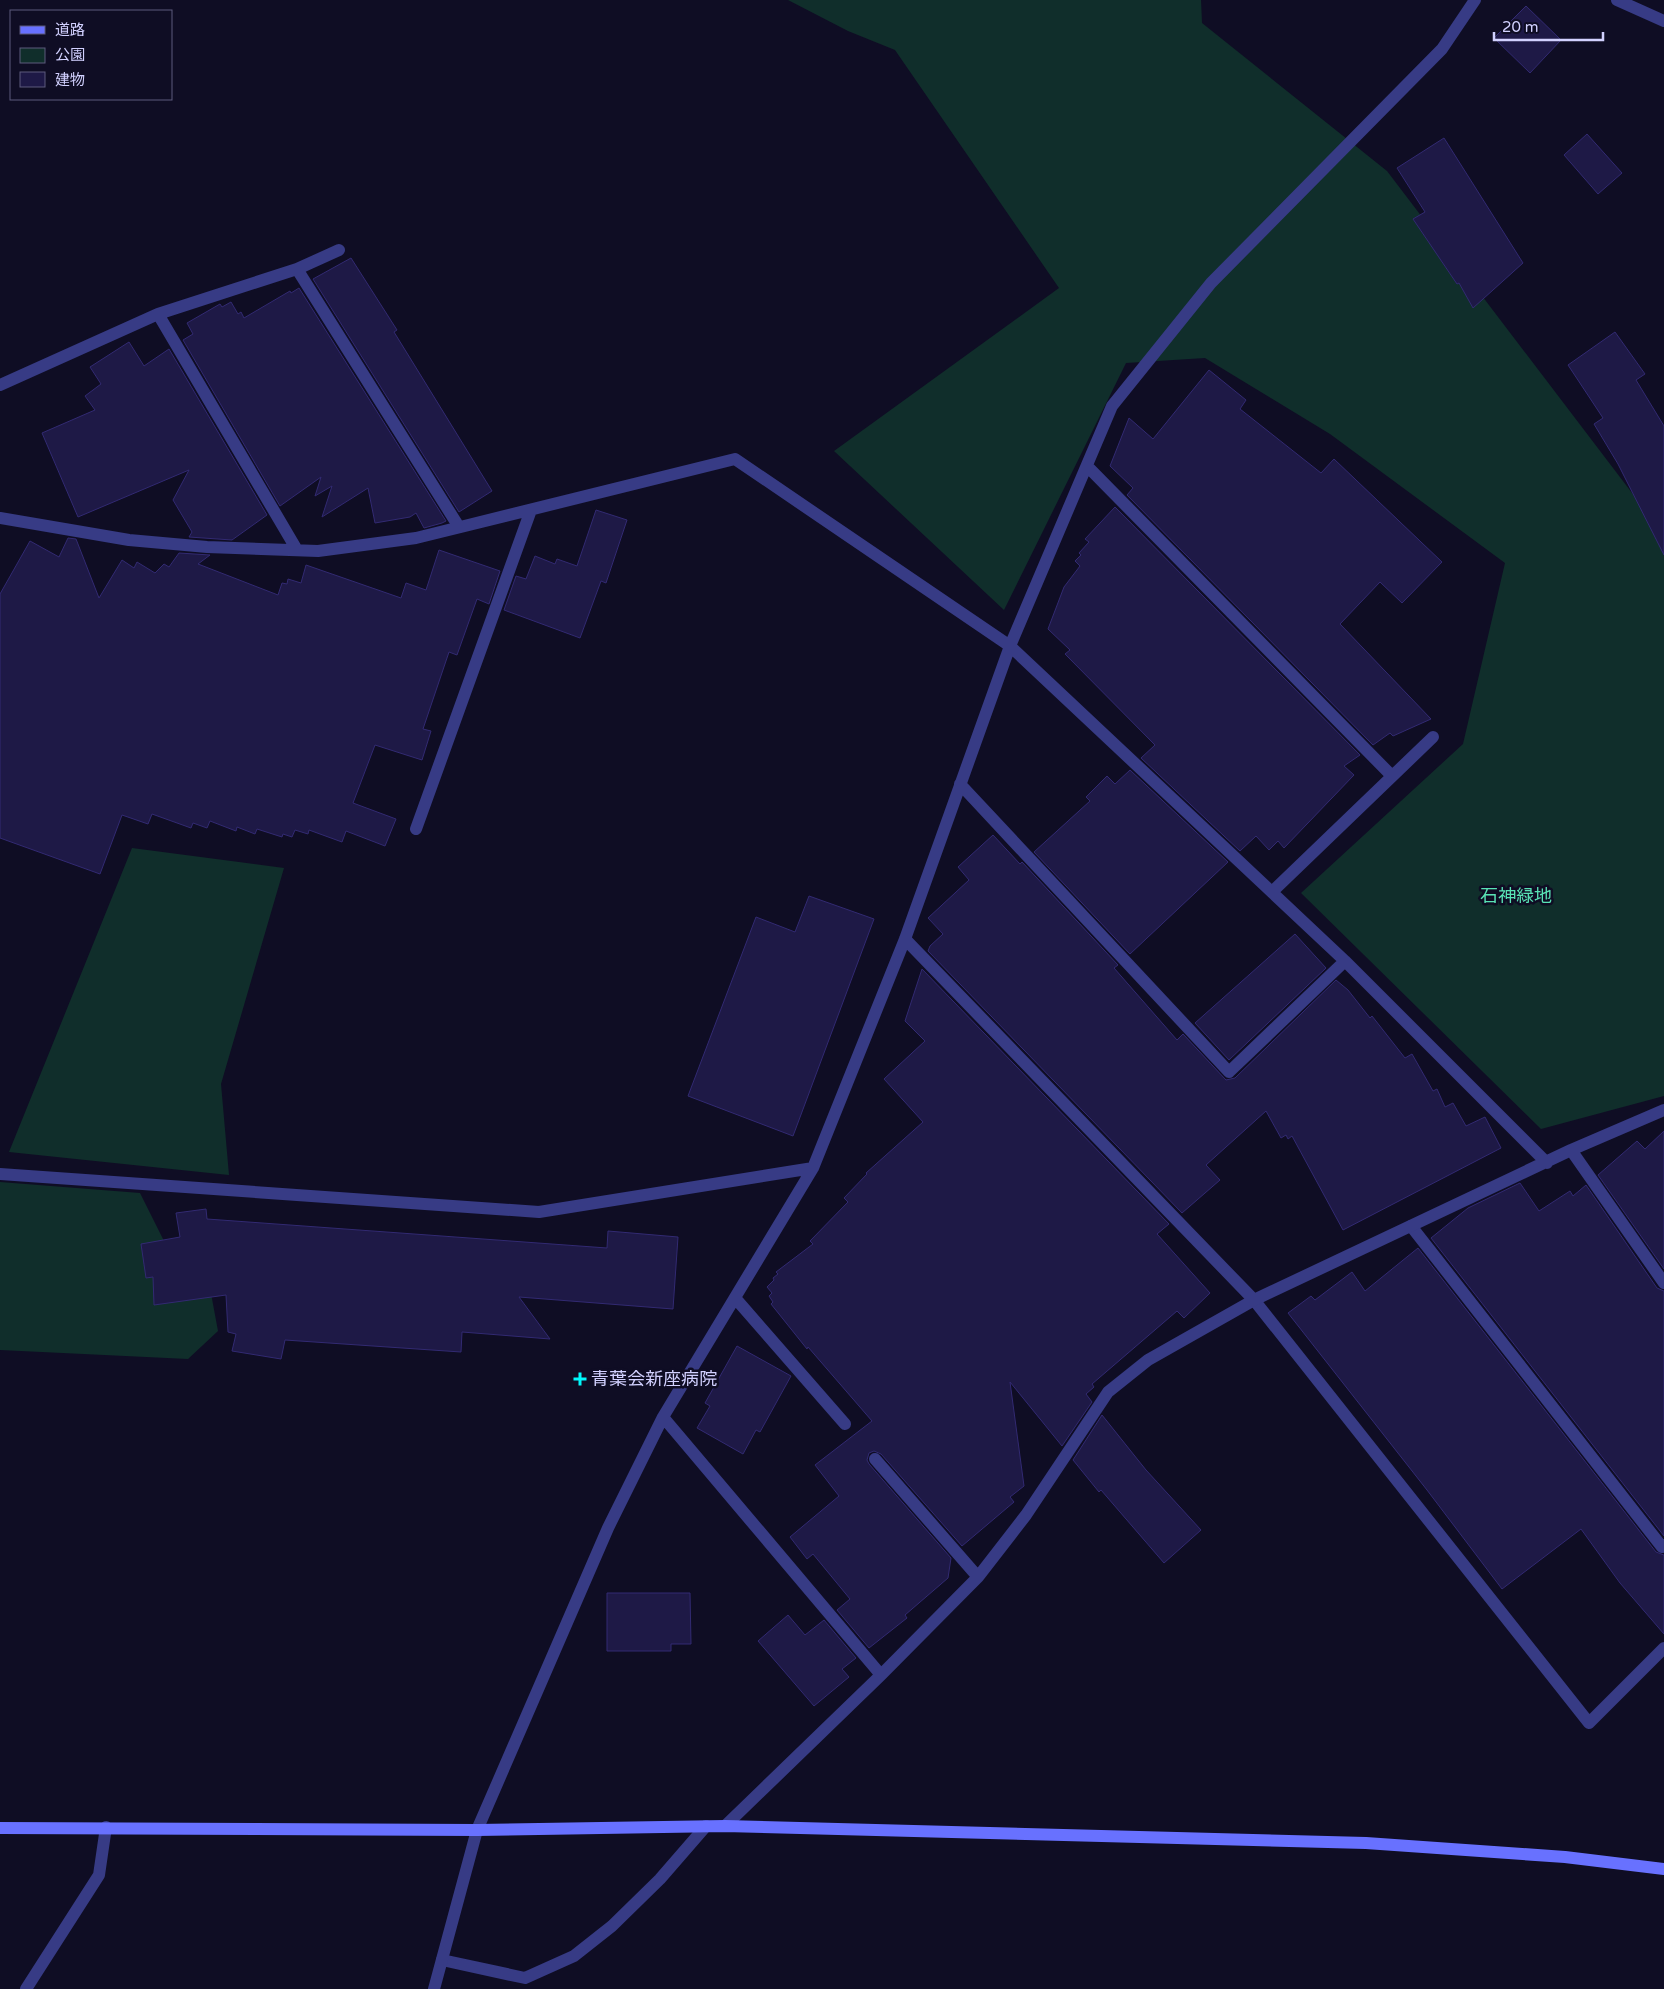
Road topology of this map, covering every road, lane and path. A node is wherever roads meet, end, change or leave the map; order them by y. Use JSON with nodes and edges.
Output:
{"nodes":[{"id":1,"x":1475,"y":0,"type":"edge"},
{"id":2,"x":1617,"y":0,"type":"edge"},
{"id":3,"x":1664,"y":21,"type":"edge"},
{"id":4,"x":339,"y":250,"type":"dead end"},
{"id":5,"x":297,"y":269,"type":"junction"},
{"id":6,"x":158,"y":314,"type":"junction"},
{"id":7,"x":0,"y":385,"type":"edge"},
{"id":8,"x":1087,"y":466,"type":"junction"},
{"id":9,"x":531,"y":510,"type":"junction"},
{"id":10,"x":0,"y":518,"type":"edge"},
{"id":11,"x":459,"y":528,"type":"junction"},
{"id":12,"x":297,"y":550,"type":"junction"},
{"id":13,"x":1010,"y":646,"type":"junction"},
{"id":14,"x":1433,"y":737,"type":"dead end"},
{"id":15,"x":1392,"y":776,"type":"junction"},
{"id":16,"x":960,"y":784,"type":"junction"},
{"id":17,"x":416,"y":829,"type":"dead end"},
{"id":18,"x":1272,"y":892,"type":"junction"},
{"id":19,"x":905,"y":940,"type":"junction"},
{"id":20,"x":1344,"y":961,"type":"junction"},
{"id":21,"x":1664,"y":1110,"type":"edge"},
{"id":22,"x":1571,"y":1150,"type":"junction"},
{"id":23,"x":1547,"y":1163,"type":"junction"},
{"id":24,"x":814,"y":1168,"type":"junction"},
{"id":25,"x":0,"y":1174,"type":"edge"},
{"id":26,"x":1411,"y":1226,"type":"junction"},
{"id":27,"x":1664,"y":1283,"type":"edge"},
{"id":28,"x":736,"y":1299,"type":"junction"},
{"id":29,"x":1254,"y":1300,"type":"junction"},
{"id":30,"x":663,"y":1417,"type":"junction"},
{"id":31,"x":845,"y":1424,"type":"dead end"},
{"id":32,"x":876,"y":1459,"type":"dead end"},
{"id":33,"x":1664,"y":1545,"type":"edge"},
{"id":34,"x":978,"y":1577,"type":"junction"},
{"id":35,"x":1664,"y":1648,"type":"edge"},
{"id":36,"x":881,"y":1675,"type":"junction"},
{"id":37,"x":706,"y":1826,"type":"junction"},
{"id":38,"x":725,"y":1826,"type":"junction"},
{"id":39,"x":0,"y":1828,"type":"edge"},
{"id":40,"x":106,"y":1828,"type":"junction"},
{"id":41,"x":477,"y":1830,"type":"junction"},
{"id":42,"x":1664,"y":1869,"type":"edge"},
{"id":43,"x":442,"y":1960,"type":"junction"},
{"id":44,"x":26,"y":1989,"type":"edge"},
{"id":45,"x":434,"y":1989,"type":"edge"}],
"edges":[{"from":1,"to":8,"type":"street"},
{"from":2,"to":3,"type":"street"},
{"from":4,"to":5,"type":"street"},
{"from":5,"to":6,"type":"street"},
{"from":5,"to":11,"type":"street"},
{"from":6,"to":7,"type":"street"},
{"from":6,"to":12,"type":"street"},
{"from":8,"to":13,"type":"street"},
{"from":8,"to":15,"type":"street"},
{"from":9,"to":11,"type":"street"},
{"from":9,"to":13,"type":"street"},
{"from":9,"to":17,"type":"street"},
{"from":10,"to":12,"type":"street"},
{"from":11,"to":12,"type":"street"},
{"from":13,"to":16,"type":"street"},
{"from":13,"to":18,"type":"street"},
{"from":14,"to":15,"type":"street"},
{"from":15,"to":18,"type":"street"},
{"from":16,"to":19,"type":"street"},
{"from":16,"to":20,"type":"street"},
{"from":18,"to":20,"type":"street"},
{"from":19,"to":24,"type":"street"},
{"from":19,"to":29,"type":"street"},
{"from":20,"to":23,"type":"street"},
{"from":21,"to":22,"type":"street"},
{"from":22,"to":23,"type":"street"},
{"from":22,"to":27,"type":"street"},
{"from":23,"to":26,"type":"street"},
{"from":24,"to":25,"type":"street"},
{"from":24,"to":28,"type":"street"},
{"from":26,"to":29,"type":"street"},
{"from":26,"to":33,"type":"street"},
{"from":28,"to":30,"type":"street"},
{"from":28,"to":31,"type":"street"},
{"from":29,"to":34,"type":"street"},
{"from":29,"to":35,"type":"street"},
{"from":30,"to":36,"type":"street"},
{"from":30,"to":41,"type":"street"},
{"from":32,"to":34,"type":"street"},
{"from":34,"to":36,"type":"street"},
{"from":36,"to":38,"type":"street"},
{"from":37,"to":38,"type":"street"},
{"from":37,"to":41,"type":"street"},
{"from":37,"to":43,"type":"street"},
{"from":38,"to":42,"type":"street"},
{"from":39,"to":40,"type":"street"},
{"from":40,"to":41,"type":"street"},
{"from":40,"to":44,"type":"street"},
{"from":41,"to":43,"type":"street"},
{"from":43,"to":45,"type":"street"}]}
